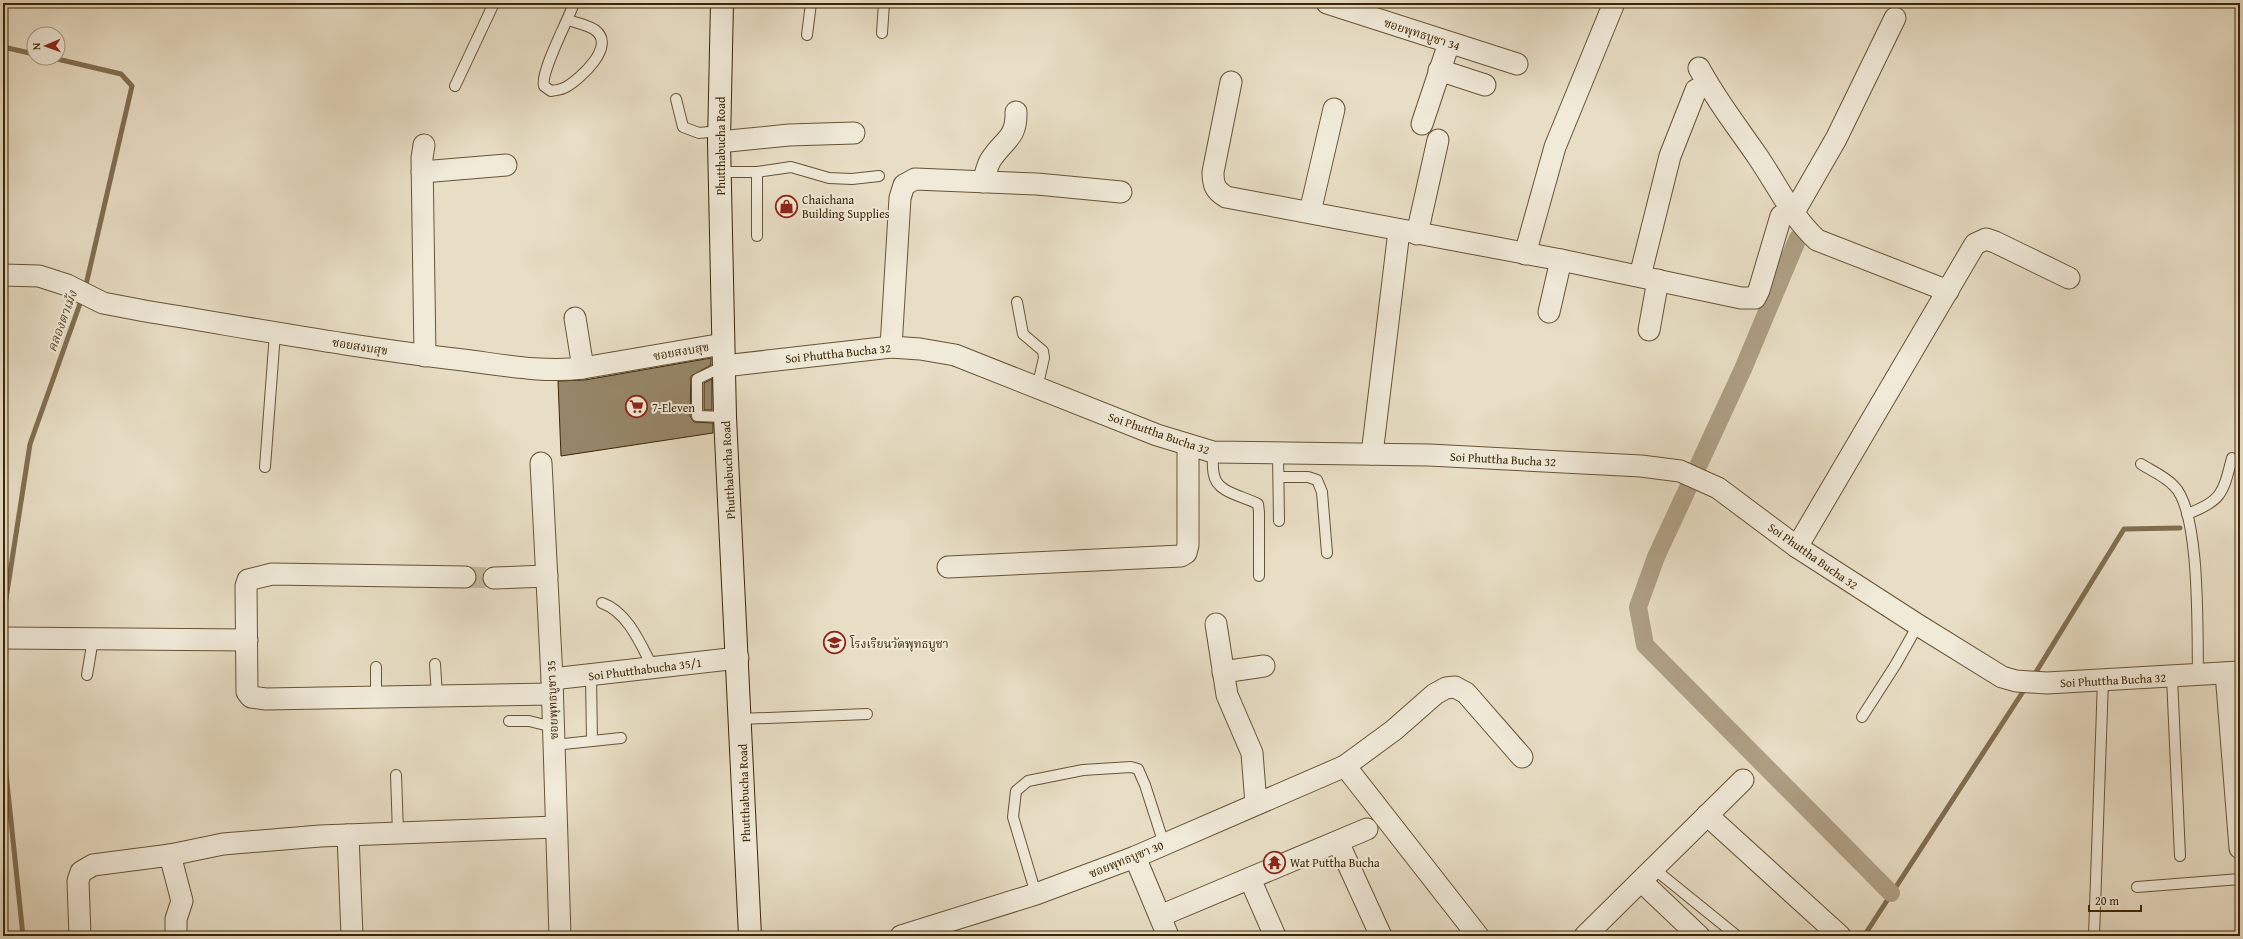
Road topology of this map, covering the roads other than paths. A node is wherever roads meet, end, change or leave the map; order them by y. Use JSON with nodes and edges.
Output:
{"nodes":[{"id":1,"x":494,"y":3,"type":"edge"},
{"id":2,"x":574,"y":3,"type":"edge"},
{"id":3,"x":722,"y":3,"type":"edge"},
{"id":4,"x":811,"y":3,"type":"edge"},
{"id":5,"x":884,"y":3,"type":"edge"},
{"id":6,"x":1327,"y":3,"type":"edge"},
{"id":7,"x":1614,"y":3,"type":"edge"},
{"id":8,"x":1895,"y":18,"type":"dead end"},
{"id":9,"x":569,"y":20,"type":"junction"},
{"id":10,"x":882,"y":32,"type":"dead end"},
{"id":11,"x":807,"y":35,"type":"dead end"},
{"id":12,"x":1449,"y":43,"type":"junction"},
{"id":13,"x":1517,"y":64,"type":"dead end"},
{"id":14,"x":1699,"y":68,"type":"dead end"},
{"id":15,"x":1438,"y":70,"type":"junction"},
{"id":16,"x":1231,"y":82,"type":"dead end"},
{"id":17,"x":1485,"y":85,"type":"dead end"},
{"id":18,"x":455,"y":86,"type":"dead end"},
{"id":19,"x":1696,"y":90,"type":"dead end"},
{"id":20,"x":676,"y":99,"type":"dead end"},
{"id":21,"x":1334,"y":109,"type":"dead end"},
{"id":22,"x":1016,"y":112,"type":"dead end"},
{"id":23,"x":1422,"y":124,"type":"dead end"},
{"id":24,"x":854,"y":133,"type":"dead end"},
{"id":25,"x":719,"y":136,"type":"junction"},
{"id":26,"x":1438,"y":140,"type":"dead end"},
{"id":27,"x":424,"y":145,"type":"dead end"},
{"id":28,"x":506,"y":165,"type":"dead end"},
{"id":29,"x":422,"y":172,"type":"junction"},
{"id":30,"x":720,"y":172,"type":"junction"},
{"id":31,"x":757,"y":172,"type":"junction"},
{"id":32,"x":879,"y":176,"type":"dead end"},
{"id":33,"x":983,"y":182,"type":"junction"},
{"id":34,"x":1121,"y":192,"type":"dead end"},
{"id":35,"x":1310,"y":212,"type":"junction"},
{"id":36,"x":1787,"y":214,"type":"junction"},
{"id":37,"x":1408,"y":233,"type":"junction"},
{"id":38,"x":757,"y":236,"type":"dead end"},
{"id":39,"x":1525,"y":254,"type":"junction"},
{"id":40,"x":1561,"y":260,"type":"junction"},
{"id":41,"x":3,"y":276,"type":"edge"},
{"id":42,"x":1649,"y":278,"type":"junction"},
{"id":43,"x":2069,"y":278,"type":"dead end"},
{"id":44,"x":1948,"y":291,"type":"junction"},
{"id":45,"x":1017,"y":302,"type":"dead end"},
{"id":46,"x":1549,"y":312,"type":"dead end"},
{"id":47,"x":575,"y":318,"type":"dead end"},
{"id":48,"x":1648,"y":330,"type":"dead end"},
{"id":49,"x":275,"y":333,"type":"junction"},
{"id":50,"x":723,"y":344,"type":"junction"},
{"id":51,"x":892,"y":347,"type":"junction"},
{"id":52,"x":425,"y":356,"type":"junction"},
{"id":53,"x":724,"y":366,"type":"junction"},
{"id":54,"x":583,"y":368,"type":"junction"},
{"id":55,"x":1037,"y":388,"type":"junction"},
{"id":56,"x":1188,"y":445,"type":"junction"},
{"id":57,"x":1213,"y":452,"type":"junction"},
{"id":58,"x":1278,"y":454,"type":"junction"},
{"id":59,"x":1372,"y":454,"type":"junction"},
{"id":60,"x":2232,"y":458,"type":"dead end"},
{"id":61,"x":541,"y":463,"type":"dead end"},
{"id":62,"x":2141,"y":464,"type":"dead end"},
{"id":63,"x":265,"y":467,"type":"dead end"},
{"id":64,"x":1279,"y":477,"type":"junction"},
{"id":65,"x":2187,"y":514,"type":"junction"},
{"id":66,"x":1279,"y":521,"type":"dead end"},
{"id":67,"x":1797,"y":547,"type":"junction"},
{"id":68,"x":1327,"y":553,"type":"dead end"},
{"id":69,"x":948,"y":567,"type":"dead end"},
{"id":70,"x":547,"y":576,"type":"junction"},
{"id":71,"x":1259,"y":576,"type":"dead end"},
{"id":72,"x":465,"y":577,"type":"tunnel mouth"},
{"id":73,"x":494,"y":578,"type":"tunnel mouth"},
{"id":74,"x":602,"y":603,"type":"dead end"},
{"id":75,"x":1216,"y":624,"type":"dead end"},
{"id":76,"x":1918,"y":625,"type":"junction"},
{"id":77,"x":8,"y":638,"type":"edge"},
{"id":78,"x":92,"y":639,"type":"junction"},
{"id":79,"x":247,"y":640,"type":"junction"},
{"id":80,"x":738,"y":658,"type":"junction"},
{"id":81,"x":435,"y":664,"type":"dead end"},
{"id":82,"x":1264,"y":666,"type":"dead end"},
{"id":83,"x":376,"y":667,"type":"dead end"},
{"id":84,"x":653,"y":668,"type":"junction"},
{"id":85,"x":1223,"y":672,"type":"junction"},
{"id":86,"x":2233,"y":672,"type":"edge"},
{"id":87,"x":87,"y":675,"type":"dead end"},
{"id":88,"x":592,"y":675,"type":"junction"},
{"id":89,"x":2198,"y":675,"type":"junction"},
{"id":90,"x":2172,"y":677,"type":"junction"},
{"id":91,"x":2102,"y":680,"type":"junction"},
{"id":92,"x":552,"y":686,"type":"junction"},
{"id":93,"x":437,"y":696,"type":"junction"},
{"id":94,"x":376,"y":697,"type":"junction"},
{"id":95,"x":867,"y":714,"type":"dead end"},
{"id":96,"x":1862,"y":717,"type":"dead end"},
{"id":97,"x":740,"y":720,"type":"junction"},
{"id":98,"x":509,"y":721,"type":"dead end"},
{"id":99,"x":554,"y":736,"type":"junction"},
{"id":100,"x":621,"y":738,"type":"dead end"},
{"id":101,"x":592,"y":741,"type":"junction"},
{"id":102,"x":1522,"y":757,"type":"dead end"},
{"id":103,"x":1345,"y":766,"type":"junction"},
{"id":104,"x":396,"y":775,"type":"dead end"},
{"id":105,"x":1743,"y":780,"type":"dead end"},
{"id":106,"x":1256,"y":804,"type":"junction"},
{"id":107,"x":1707,"y":815,"type":"junction"},
{"id":108,"x":556,"y":827,"type":"junction"},
{"id":109,"x":1367,"y":829,"type":"dead end"},
{"id":110,"x":398,"y":833,"type":"junction"},
{"id":111,"x":348,"y":835,"type":"junction"},
{"id":112,"x":1338,"y":842,"type":"junction"},
{"id":113,"x":2240,"y":842,"type":"edge"},
{"id":114,"x":1164,"y":844,"type":"junction"},
{"id":115,"x":170,"y":856,"type":"junction"},
{"id":116,"x":2180,"y":856,"type":"dead end"},
{"id":117,"x":1135,"y":857,"type":"junction"},
{"id":118,"x":1647,"y":874,"type":"junction"},
{"id":119,"x":1250,"y":879,"type":"junction"},
{"id":120,"x":2240,"y":879,"type":"edge"},
{"id":121,"x":2137,"y":887,"type":"dead end"},
{"id":122,"x":1036,"y":894,"type":"junction"},
{"id":123,"x":1160,"y":916,"type":"junction"},
{"id":124,"x":937,"y":930,"type":"edge"},
{"id":125,"x":80,"y":936,"type":"edge"},
{"id":126,"x":176,"y":936,"type":"edge"},
{"id":127,"x":352,"y":936,"type":"edge"},
{"id":128,"x":560,"y":936,"type":"edge"},
{"id":129,"x":750,"y":936,"type":"edge"},
{"id":130,"x":901,"y":936,"type":"edge"},
{"id":131,"x":1168,"y":936,"type":"edge"},
{"id":132,"x":1275,"y":936,"type":"edge"},
{"id":133,"x":1380,"y":936,"type":"edge"},
{"id":134,"x":1478,"y":936,"type":"edge"},
{"id":135,"x":1585,"y":936,"type":"edge"},
{"id":136,"x":1700,"y":936,"type":"edge"},
{"id":137,"x":1737,"y":936,"type":"edge"},
{"id":138,"x":1840,"y":936,"type":"edge"},
{"id":139,"x":2094,"y":936,"type":"edge"}],
"edges":[{"from":1,"to":18,"type":"lane"},
{"from":2,"to":9,"type":"lane"},
{"from":3,"to":25,"type":"main road","name":"Phutthabucha Road"},
{"from":4,"to":11,"type":"lane"},
{"from":5,"to":10,"type":"lane"},
{"from":6,"to":12,"type":"street","name":"ซอยพุทธบูชา 34"},
{"from":7,"to":39,"type":"street"},
{"from":8,"to":36,"type":"street"},
{"from":9,"to":9,"type":"lane"},
{"from":12,"to":13,"type":"street","name":"ซอยพุทธบูชา 34"},
{"from":12,"to":15,"type":"street"},
{"from":14,"to":36,"type":"street"},
{"from":15,"to":17,"type":"street"},
{"from":15,"to":23,"type":"street"},
{"from":16,"to":35,"type":"street"},
{"from":19,"to":42,"type":"street"},
{"from":20,"to":25,"type":"lane"},
{"from":21,"to":35,"type":"street"},
{"from":22,"to":33,"type":"street"},
{"from":24,"to":25,"type":"street"},
{"from":25,"to":30,"type":"main road","name":"Phutthabucha Road"},
{"from":26,"to":37,"type":"street"},
{"from":27,"to":29,"type":"street"},
{"from":28,"to":29,"type":"street"},
{"from":29,"to":52,"type":"street"},
{"from":30,"to":31,"type":"lane"},
{"from":30,"to":50,"type":"main road","name":"Phutthabucha Road"},
{"from":31,"to":32,"type":"lane"},
{"from":31,"to":38,"type":"lane"},
{"from":33,"to":34,"type":"street"},
{"from":33,"to":51,"type":"street"},
{"from":35,"to":37,"type":"street"},
{"from":36,"to":42,"type":"street"},
{"from":36,"to":44,"type":"street"},
{"from":37,"to":39,"type":"street"},
{"from":37,"to":59,"type":"street"},
{"from":39,"to":40,"type":"street"},
{"from":40,"to":42,"type":"street"},
{"from":40,"to":46,"type":"street"},
{"from":41,"to":49,"type":"street","name":"ซอยสงบสุข"},
{"from":42,"to":48,"type":"street"},
{"from":43,"to":44,"type":"street"},
{"from":44,"to":67,"type":"street"},
{"from":45,"to":55,"type":"lane"},
{"from":47,"to":54,"type":"street"},
{"from":49,"to":52,"type":"street","name":"ซอยสงบสุข"},
{"from":49,"to":63,"type":"lane"},
{"from":50,"to":53,"type":"main road","name":"Phutthabucha Road"},
{"from":50,"to":54,"type":"street","name":"ซอยสงบสุข"},
{"from":51,"to":53,"type":"street","name":"Soi Phuttha Bucha 32"},
{"from":51,"to":55,"type":"street","name":"Soi Phuttha Bucha 32"},
{"from":52,"to":54,"type":"street","name":"ซอยสงบสุข"},
{"from":53,"to":80,"type":"main road","name":"Phutthabucha Road"},
{"from":55,"to":56,"type":"street","name":"Soi Phuttha Bucha 32"},
{"from":56,"to":57,"type":"street","name":"Soi Phuttha Bucha 32"},
{"from":56,"to":69,"type":"street"},
{"from":57,"to":58,"type":"street","name":"Soi Phuttha Bucha 32"},
{"from":57,"to":71,"type":"lane"},
{"from":58,"to":59,"type":"street","name":"Soi Phuttha Bucha 32"},
{"from":58,"to":64,"type":"lane"},
{"from":59,"to":67,"type":"street","name":"Soi Phuttha Bucha 32"},
{"from":60,"to":65,"type":"lane"},
{"from":61,"to":70,"type":"street","name":"ซอยพุทธบูชา 35"},
{"from":62,"to":65,"type":"lane"},
{"from":64,"to":66,"type":"lane"},
{"from":64,"to":68,"type":"lane"},
{"from":65,"to":89,"type":"lane"},
{"from":67,"to":76,"type":"street","name":"Soi Phuttha Bucha 32"},
{"from":70,"to":73,"type":"street"},
{"from":70,"to":92,"type":"street","name":"ซอยพุทธบูชา 35"},
{"from":72,"to":79,"type":"street","name":"Soi Phutthabucha 35/1"},
{"from":74,"to":84,"type":"lane"},
{"from":75,"to":85,"type":"street"},
{"from":76,"to":91,"type":"street","name":"Soi Phuttha Bucha 32"},
{"from":76,"to":96,"type":"lane"},
{"from":77,"to":78,"type":"street"},
{"from":78,"to":79,"type":"street"},
{"from":78,"to":87,"type":"lane"},
{"from":79,"to":94,"type":"street","name":"Soi Phutthabucha 35/1"},
{"from":80,"to":84,"type":"street","name":"Soi Phutthabucha 35/1"},
{"from":80,"to":97,"type":"main road","name":"Phutthabucha Road"},
{"from":81,"to":93,"type":"lane"},
{"from":82,"to":85,"type":"street"},
{"from":83,"to":94,"type":"lane"},
{"from":84,"to":88,"type":"street","name":"Soi Phutthabucha 35/1"},
{"from":85,"to":106,"type":"street"},
{"from":86,"to":89,"type":"street","name":"Soi Phuttha Bucha 32"},
{"from":86,"to":113,"type":"street"},
{"from":88,"to":92,"type":"street","name":"Soi Phutthabucha 35/1"},
{"from":88,"to":101,"type":"lane"},
{"from":89,"to":90,"type":"street","name":"Soi Phuttha Bucha 32"},
{"from":90,"to":91,"type":"street","name":"Soi Phuttha Bucha 32"},
{"from":90,"to":116,"type":"lane"},
{"from":91,"to":139,"type":"lane"},
{"from":92,"to":93,"type":"street","name":"Soi Phutthabucha 35/1"},
{"from":92,"to":99,"type":"street","name":"ซอยพุทธบูชา 35"},
{"from":93,"to":94,"type":"street","name":"Soi Phutthabucha 35/1"},
{"from":95,"to":97,"type":"lane"},
{"from":97,"to":129,"type":"main road","name":"Phutthabucha Road"},
{"from":98,"to":99,"type":"lane"},
{"from":99,"to":101,"type":"lane"},
{"from":99,"to":108,"type":"street","name":"ซอยพุทธบูชา 35"},
{"from":100,"to":101,"type":"lane"},
{"from":102,"to":103,"type":"street","name":"ซอยพุทธบูชา 30"},
{"from":103,"to":106,"type":"street","name":"ซอยพุทธบูชา 30"},
{"from":103,"to":134,"type":"street"},
{"from":104,"to":110,"type":"lane"},
{"from":105,"to":107,"type":"street"},
{"from":106,"to":114,"type":"street","name":"ซอยพุทธบูชา 30"},
{"from":107,"to":118,"type":"street"},
{"from":107,"to":138,"type":"street"},
{"from":108,"to":110,"type":"street"},
{"from":108,"to":128,"type":"street","name":"ซอยพุทธบูชา 35"},
{"from":109,"to":112,"type":"street"},
{"from":110,"to":111,"type":"street"},
{"from":111,"to":115,"type":"street"},
{"from":111,"to":127,"type":"street"},
{"from":112,"to":119,"type":"street"},
{"from":112,"to":133,"type":"street"},
{"from":114,"to":117,"type":"street","name":"ซอยพุทธบูชา 30"},
{"from":114,"to":122,"type":"lane"},
{"from":115,"to":125,"type":"street"},
{"from":115,"to":126,"type":"street"},
{"from":117,"to":122,"type":"street","name":"ซอยพุทธบูชา 30"},
{"from":117,"to":123,"type":"street"},
{"from":118,"to":135,"type":"street"},
{"from":118,"to":136,"type":"street"},
{"from":118,"to":137,"type":"lane"},
{"from":119,"to":123,"type":"street"},
{"from":119,"to":132,"type":"street"},
{"from":120,"to":121,"type":"lane"},
{"from":122,"to":124,"type":"street","name":"ซอยพุทธบูชา 30"},
{"from":123,"to":131,"type":"street"},
{"from":124,"to":130,"type":"street","name":"ซอยพุทธบูชา 30"}]}
